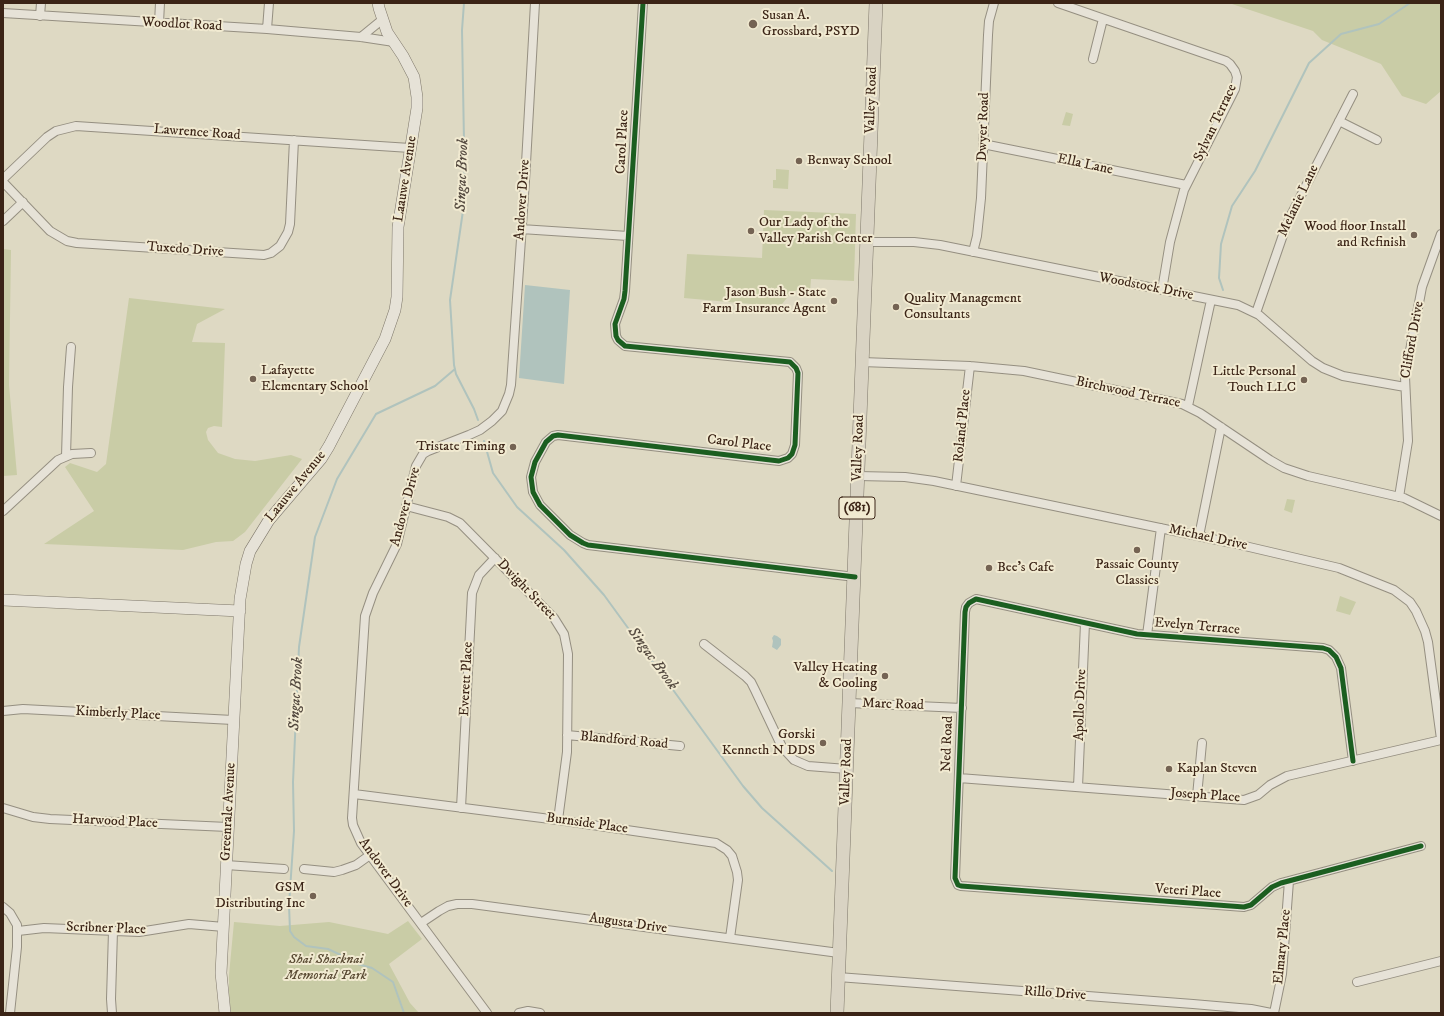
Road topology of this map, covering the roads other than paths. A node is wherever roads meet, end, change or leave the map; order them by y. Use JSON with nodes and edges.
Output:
{"nodes":[{"id":1,"x":41,"y":3,"type":"edge"},
{"id":2,"x":160,"y":3,"type":"edge"},
{"id":3,"x":269,"y":3,"type":"edge"},
{"id":4,"x":378,"y":3,"type":"edge"},
{"id":5,"x":535,"y":3,"type":"edge"},
{"id":6,"x":643,"y":3,"type":"edge"},
{"id":7,"x":876,"y":3,"type":"edge"},
{"id":8,"x":994,"y":3,"type":"edge"},
{"id":9,"x":1058,"y":3,"type":"edge"},
{"id":10,"x":3,"y":13,"type":"edge"},
{"id":11,"x":40,"y":16,"type":"junction"},
{"id":12,"x":383,"y":19,"type":"junction"},
{"id":13,"x":1103,"y":19,"type":"junction"},
{"id":14,"x":159,"y":23,"type":"junction"},
{"id":15,"x":267,"y":29,"type":"junction"},
{"id":16,"x":361,"y":37,"type":"junction"},
{"id":17,"x":394,"y":42,"type":"junction"},
{"id":18,"x":1093,"y":59,"type":"dead end"},
{"id":19,"x":1354,"y":94,"type":"dead end"},
{"id":20,"x":1339,"y":121,"type":"junction"},
{"id":21,"x":294,"y":140,"type":"junction"},
{"id":22,"x":1377,"y":140,"type":"dead end"},
{"id":23,"x":983,"y":144,"type":"junction"},
{"id":24,"x":410,"y":148,"type":"junction"},
{"id":25,"x":3,"y":181,"type":"edge"},
{"id":26,"x":1186,"y":185,"type":"junction"},
{"id":27,"x":23,"y":202,"type":"junction"},
{"id":28,"x":3,"y":221,"type":"edge"},
{"id":29,"x":521,"y":229,"type":"junction"},
{"id":30,"x":1441,"y":234,"type":"edge"},
{"id":31,"x":628,"y":236,"type":"junction"},
{"id":32,"x":867,"y":242,"type":"junction"},
{"id":33,"x":973,"y":252,"type":"junction"},
{"id":34,"x":1162,"y":290,"type":"junction"},
{"id":35,"x":1211,"y":300,"type":"junction"},
{"id":36,"x":1256,"y":313,"type":"junction"},
{"id":37,"x":71,"y":347,"type":"dead end"},
{"id":38,"x":862,"y":362,"type":"junction"},
{"id":39,"x":970,"y":366,"type":"junction"},
{"id":40,"x":1405,"y":387,"type":"junction"},
{"id":41,"x":1188,"y":406,"type":"junction"},
{"id":42,"x":1221,"y":427,"type":"junction"},
{"id":43,"x":91,"y":453,"type":"dead end"},
{"id":44,"x":66,"y":456,"type":"junction"},
{"id":45,"x":858,"y":476,"type":"junction"},
{"id":46,"x":956,"y":486,"type":"junction"},
{"id":47,"x":1400,"y":497,"type":"junction"},
{"id":48,"x":406,"y":506,"type":"junction"},
{"id":49,"x":3,"y":511,"type":"edge"},
{"id":50,"x":1441,"y":516,"type":"edge"},
{"id":51,"x":1161,"y":528,"type":"junction"},
{"id":52,"x":1199,"y":536,"type":"junction"},
{"id":53,"x":494,"y":558,"type":"junction"},
{"id":54,"x":855,"y":577,"type":"junction"},
{"id":55,"x":3,"y":600,"type":"edge"},
{"id":56,"x":240,"y":611,"type":"junction"},
{"id":57,"x":965,"y":620,"type":"joint"},
{"id":58,"x":1085,"y":623,"type":"junction"},
{"id":59,"x":1147,"y":635,"type":"junction"},
{"id":60,"x":704,"y":644,"type":"dead end"},
{"id":61,"x":849,"y":703,"type":"junction"},
{"id":62,"x":962,"y":708,"type":"junction"},
{"id":63,"x":3,"y":711,"type":"edge"},
{"id":64,"x":233,"y":720,"type":"junction"},
{"id":65,"x":567,"y":736,"type":"junction"},
{"id":66,"x":1441,"y":740,"type":"edge"},
{"id":67,"x":1202,"y":742,"type":"dead end"},
{"id":68,"x":680,"y":746,"type":"dead end"},
{"id":69,"x":1353,"y":761,"type":"junction"},
{"id":70,"x":847,"y":769,"type":"junction"},
{"id":71,"x":959,"y":778,"type":"junction"},
{"id":72,"x":1078,"y":787,"type":"junction"},
{"id":73,"x":354,"y":794,"type":"junction"},
{"id":74,"x":1197,"y":796,"type":"junction"},
{"id":75,"x":3,"y":808,"type":"edge"},
{"id":76,"x":461,"y":808,"type":"junction"},
{"id":77,"x":558,"y":820,"type":"junction"},
{"id":78,"x":228,"y":827,"type":"junction"},
{"id":79,"x":1421,"y":846,"type":"dead end"},
{"id":80,"x":370,"y":855,"type":"junction"},
{"id":81,"x":226,"y":865,"type":"junction"},
{"id":82,"x":955,"y":869,"type":"joint"},
{"id":83,"x":284,"y":870,"type":"dead end"},
{"id":84,"x":304,"y":870,"type":"dead end"},
{"id":85,"x":1289,"y":881,"type":"junction"},
{"id":86,"x":3,"y":907,"type":"edge"},
{"id":87,"x":421,"y":923,"type":"junction"},
{"id":88,"x":224,"y":927,"type":"junction"},
{"id":89,"x":18,"y":931,"type":"junction"},
{"id":90,"x":113,"y":931,"type":"junction"},
{"id":91,"x":730,"y":938,"type":"junction"},
{"id":92,"x":839,"y":953,"type":"junction"},
{"id":93,"x":1441,"y":962,"type":"edge"},
{"id":94,"x":838,"y":977,"type":"junction"},
{"id":95,"x":1357,"y":982,"type":"dead end"},
{"id":96,"x":1233,"y":1010,"type":"edge"},
{"id":97,"x":10,"y":1013,"type":"edge"},
{"id":98,"x":112,"y":1013,"type":"edge"},
{"id":99,"x":225,"y":1013,"type":"edge"},
{"id":100,"x":487,"y":1013,"type":"edge"},
{"id":101,"x":519,"y":1013,"type":"edge"},
{"id":102,"x":540,"y":1013,"type":"edge"},
{"id":103,"x":837,"y":1013,"type":"edge"},
{"id":104,"x":1272,"y":1013,"type":"edge"}],
"edges":[{"from":1,"to":11,"type":"street"},
{"from":2,"to":14,"type":"street"},
{"from":3,"to":15,"type":"street"},
{"from":4,"to":12,"type":"street","name":"Laauwe Avenue"},
{"from":5,"to":29,"type":"street","name":"Andover Drive"},
{"from":6,"to":31,"type":"street","name":"Carol Place"},
{"from":7,"to":32,"type":"main road","name":"Valley Road","number":"(681)"},
{"from":8,"to":23,"type":"street","name":"Dwyer Road"},
{"from":9,"to":13,"type":"street","name":"Sylvan Terrace"},
{"from":10,"to":11,"type":"street","name":"Woodlot Road"},
{"from":11,"to":14,"type":"street","name":"Woodlot Road"},
{"from":12,"to":16,"type":"street"},
{"from":12,"to":17,"type":"street","name":"Laauwe Avenue"},
{"from":13,"to":18,"type":"street"},
{"from":13,"to":26,"type":"street","name":"Sylvan Terrace"},
{"from":14,"to":15,"type":"street","name":"Woodlot Road"},
{"from":15,"to":16,"type":"street","name":"Woodlot Road"},
{"from":16,"to":17,"type":"street","name":"Woodlot Road"},
{"from":17,"to":24,"type":"street","name":"Laauwe Avenue"},
{"from":19,"to":20,"type":"street","name":"Melanie Lane"},
{"from":20,"to":22,"type":"street"},
{"from":20,"to":36,"type":"street","name":"Melanie Lane"},
{"from":21,"to":24,"type":"street","name":"Lawrence Road"},
{"from":21,"to":25,"type":"street","name":"Lawrence Road"},
{"from":21,"to":27,"type":"street","name":"Tuxedo Drive"},
{"from":23,"to":26,"type":"street","name":"Ella Lane"},
{"from":23,"to":33,"type":"street","name":"Dwyer Road"},
{"from":24,"to":56,"type":"street","name":"Laauwe Avenue"},
{"from":25,"to":27,"type":"street","name":"Tuxedo Drive"},
{"from":26,"to":34,"type":"street","name":"Sylvan Terrace"},
{"from":27,"to":28,"type":"street"},
{"from":29,"to":31,"type":"street"},
{"from":29,"to":48,"type":"street","name":"Andover Drive"},
{"from":30,"to":40,"type":"street","name":"Clifford Drive"},
{"from":31,"to":54,"type":"street","name":"Carol Place"},
{"from":32,"to":33,"type":"street","name":"Woodstock Drive"},
{"from":32,"to":38,"type":"main road","name":"Valley Road","number":"(681)"},
{"from":33,"to":34,"type":"street","name":"Woodstock Drive"},
{"from":34,"to":35,"type":"street","name":"Woodstock Drive"},
{"from":35,"to":36,"type":"street","name":"Woodstock Drive"},
{"from":35,"to":41,"type":"street"},
{"from":36,"to":40,"type":"street","name":"Woodstock Drive"},
{"from":37,"to":44,"type":"street"},
{"from":38,"to":39,"type":"street","name":"Birchwood Terrace"},
{"from":38,"to":45,"type":"main road","name":"Valley Road","number":"(681)"},
{"from":39,"to":41,"type":"street","name":"Birchwood Terrace"},
{"from":39,"to":46,"type":"street","name":"Roland Place"},
{"from":40,"to":47,"type":"street","name":"Clifford Drive"},
{"from":41,"to":42,"type":"street","name":"Birchwood Terrace"},
{"from":42,"to":47,"type":"street","name":"Birchwood Terrace"},
{"from":42,"to":52,"type":"street"},
{"from":43,"to":44,"type":"street"},
{"from":44,"to":49,"type":"street"},
{"from":45,"to":46,"type":"street","name":"Michael Drive"},
{"from":45,"to":54,"type":"main road","name":"Valley Road","number":"(681)"},
{"from":46,"to":51,"type":"street","name":"Michael Drive"},
{"from":47,"to":50,"type":"street","name":"Birchwood Terrace"},
{"from":48,"to":53,"type":"street","name":"Dwight Street"},
{"from":48,"to":73,"type":"street","name":"Andover Drive"},
{"from":51,"to":52,"type":"street","name":"Michael Drive"},
{"from":51,"to":59,"type":"street"},
{"from":52,"to":66,"type":"street","name":"Michael Drive"},
{"from":53,"to":65,"type":"street","name":"Dwight Street"},
{"from":53,"to":76,"type":"street","name":"Everett Place"},
{"from":54,"to":61,"type":"main road","name":"Valley Road","number":"(681)"},
{"from":55,"to":56,"type":"street"},
{"from":56,"to":64,"type":"street","name":"Greenrale Avenue"},
{"from":57,"to":58,"type":"street","name":"Evelyn Terrace"},
{"from":57,"to":62,"type":"street","name":"Ned Road"},
{"from":58,"to":59,"type":"street","name":"Evelyn Terrace"},
{"from":58,"to":72,"type":"street","name":"Apollo Drive"},
{"from":59,"to":69,"type":"street","name":"Evelyn Terrace"},
{"from":60,"to":70,"type":"street"},
{"from":61,"to":62,"type":"street","name":"Marc Road"},
{"from":61,"to":70,"type":"main road","name":"Valley Road","number":"(681)"},
{"from":62,"to":71,"type":"street","name":"Ned Road"},
{"from":63,"to":64,"type":"street","name":"Kimberly Place"},
{"from":64,"to":78,"type":"street","name":"Greenrale Avenue"},
{"from":65,"to":68,"type":"street","name":"Blandford Road"},
{"from":65,"to":77,"type":"street","name":"Dwight Street"},
{"from":66,"to":69,"type":"street","name":"Joseph Place"},
{"from":67,"to":74,"type":"street"},
{"from":69,"to":74,"type":"street","name":"Joseph Place"},
{"from":70,"to":92,"type":"main road","name":"Valley Road","number":"(681)"},
{"from":71,"to":72,"type":"street","name":"Joseph Place"},
{"from":71,"to":82,"type":"street","name":"Ned Road"},
{"from":72,"to":74,"type":"street","name":"Joseph Place"},
{"from":73,"to":76,"type":"street","name":"Burnside Place"},
{"from":73,"to":80,"type":"street","name":"Andover Drive"},
{"from":75,"to":78,"type":"street","name":"Harwood Place"},
{"from":76,"to":77,"type":"street","name":"Burnside Place"},
{"from":77,"to":91,"type":"street","name":"Burnside Place"},
{"from":78,"to":81,"type":"street","name":"Greenrale Avenue"},
{"from":79,"to":85,"type":"street","name":"Veteri Place"},
{"from":80,"to":84,"type":"street"},
{"from":80,"to":87,"type":"street","name":"Andover Drive"},
{"from":81,"to":83,"type":"street"},
{"from":81,"to":88,"type":"street","name":"Greenrale Avenue"},
{"from":82,"to":85,"type":"street","name":"Veteri Place"},
{"from":85,"to":104,"type":"street","name":"Elmary Place"},
{"from":86,"to":89,"type":"street"},
{"from":87,"to":91,"type":"street","name":"Augusta Drive"},
{"from":87,"to":100,"type":"street","name":"Andover Drive"},
{"from":88,"to":90,"type":"street","name":"Scribner Place"},
{"from":88,"to":99,"type":"street","name":"Greenrale Avenue"},
{"from":89,"to":90,"type":"street","name":"Scribner Place"},
{"from":89,"to":97,"type":"street"},
{"from":90,"to":98,"type":"street"},
{"from":91,"to":92,"type":"street","name":"Augusta Drive"},
{"from":92,"to":94,"type":"main road","name":"Valley Road","number":"(681)"},
{"from":93,"to":95,"type":"street"},
{"from":94,"to":96,"type":"street","name":"Rillo Drive"},
{"from":94,"to":103,"type":"main road","name":"Valley Road","number":"(681)"},
{"from":96,"to":104,"type":"street","name":"Rillo Drive"},
{"from":101,"to":102,"type":"street"}]}
